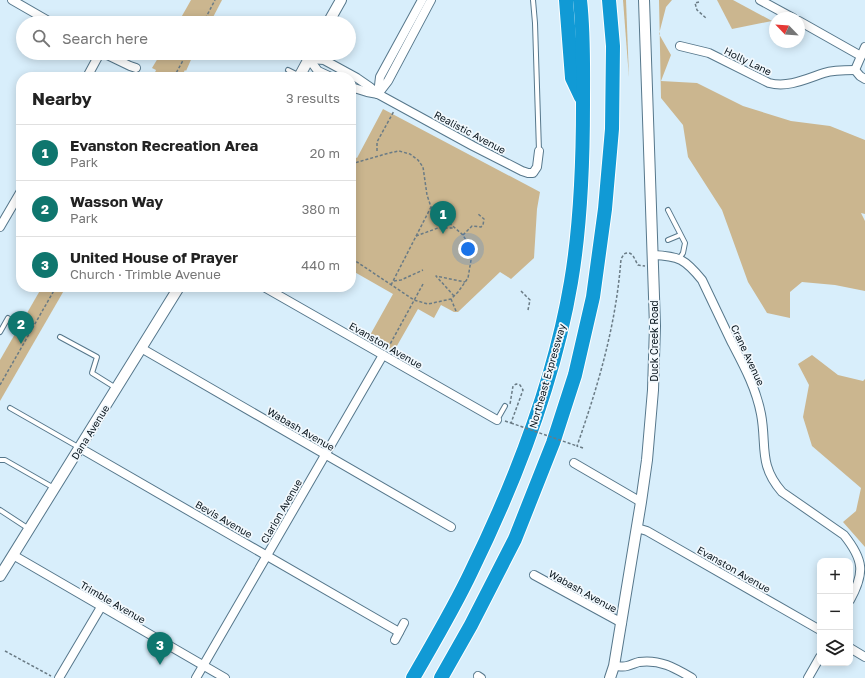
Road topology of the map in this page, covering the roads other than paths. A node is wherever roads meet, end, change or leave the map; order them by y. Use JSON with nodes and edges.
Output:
{"nodes":[{"id":1,"x":12,"y":0,"type":"edge"},
{"id":2,"x":341,"y":0,"type":"edge"},
{"id":3,"x":422,"y":0,"type":"edge"},
{"id":4,"x":431,"y":0,"type":"edge"},
{"id":5,"x":533,"y":0,"type":"edge"},
{"id":6,"x":566,"y":0,"type":"edge"},
{"id":7,"x":580,"y":0,"type":"edge"},
{"id":8,"x":609,"y":0,"type":"edge"},
{"id":9,"x":644,"y":0,"type":"edge"},
{"id":10,"x":760,"y":0,"type":"edge"},
{"id":11,"x":782,"y":12,"type":"edge"},
{"id":12,"x":40,"y":16,"type":"edge"},
{"id":13,"x":332,"y":16,"type":"edge"},
{"id":14,"x":805,"y":24,"type":"edge"},
{"id":15,"x":680,"y":46,"type":"dead end"},
{"id":16,"x":865,"y":47,"type":"edge"},
{"id":17,"x":861,"y":56,"type":"junction"},
{"id":18,"x":97,"y":60,"type":"edge"},
{"id":19,"x":117,"y":60,"type":"edge"},
{"id":20,"x":306,"y":60,"type":"edge"},
{"id":21,"x":311,"y":60,"type":"edge"},
{"id":22,"x":324,"y":60,"type":"edge"},
{"id":23,"x":136,"y":68,"type":"dead end"},
{"id":24,"x":288,"y":70,"type":"dead end"},
{"id":25,"x":855,"y":70,"type":"junction"},
{"id":26,"x":89,"y":72,"type":"edge"},
{"id":27,"x":292,"y":72,"type":"edge"},
{"id":28,"x":302,"y":72,"type":"edge"},
{"id":29,"x":320,"y":72,"type":"edge"},
{"id":30,"x":346,"y":72,"type":"edge"},
{"id":31,"x":356,"y":77,"type":"edge"},
{"id":32,"x":865,"y":79,"type":"edge"},
{"id":33,"x":356,"y":89,"type":"edge"},
{"id":34,"x":378,"y":94,"type":"junction"},
{"id":35,"x":583,"y":100,"type":"junction"},
{"id":36,"x":539,"y":151,"type":"joint"},
{"id":37,"x":16,"y":200,"type":"edge"},
{"id":38,"x":668,"y":210,"type":"dead end"},
{"id":39,"x":0,"y":227,"type":"edge"},
{"id":40,"x":680,"y":235,"type":"junction"},
{"id":41,"x":668,"y":240,"type":"dead end"},
{"id":42,"x":653,"y":256,"type":"junction"},
{"id":43,"x":679,"y":259,"type":"junction"},
{"id":44,"x":176,"y":292,"type":"edge"},
{"id":45,"x":273,"y":292,"type":"edge"},
{"id":46,"x":8,"y":318,"type":"dead end"},
{"id":47,"x":0,"y":332,"type":"edge"},
{"id":48,"x":60,"y":337,"type":"dead end"},
{"id":49,"x":141,"y":348,"type":"junction"},
{"id":50,"x":383,"y":355,"type":"junction"},
{"id":51,"x":117,"y":388,"type":"junction"},
{"id":52,"x":507,"y":406,"type":"road end"},
{"id":53,"x":10,"y":408,"type":"dead end"},
{"id":54,"x":501,"y":420,"type":"joint"},
{"id":55,"x":80,"y":448,"type":"junction"},
{"id":56,"x":325,"y":455,"type":"junction"},
{"id":57,"x":0,"y":460,"type":"edge"},
{"id":58,"x":574,"y":463,"type":"dead end"},
{"id":59,"x":55,"y":489,"type":"junction"},
{"id":60,"x":642,"y":502,"type":"junction"},
{"id":61,"x":0,"y":510,"type":"edge"},
{"id":62,"x":451,"y":527,"type":"dead end"},
{"id":63,"x":637,"y":528,"type":"junction"},
{"id":64,"x":30,"y":529,"type":"junction"},
{"id":65,"x":13,"y":555,"type":"junction"},
{"id":66,"x":266,"y":556,"type":"junction"},
{"id":67,"x":0,"y":576,"type":"edge"},
{"id":68,"x":534,"y":576,"type":"dead end"},
{"id":69,"x":853,"y":595,"type":"edge"},
{"id":70,"x":101,"y":607,"type":"junction"},
{"id":71,"x":404,"y":623,"type":"dead end"},
{"id":72,"x":622,"y":623,"type":"junction"},
{"id":73,"x":817,"y":628,"type":"edge"},
{"id":74,"x":399,"y":632,"type":"junction"},
{"id":75,"x":395,"y":640,"type":"dead end"},
{"id":76,"x":853,"y":650,"type":"edge"},
{"id":77,"x":865,"y":657,"type":"edge"},
{"id":78,"x":817,"y":662,"type":"edge"},
{"id":79,"x":203,"y":666,"type":"junction"},
{"id":80,"x":614,"y":666,"type":"junction"},
{"id":81,"x":55,"y":677,"type":"edge"},
{"id":82,"x":196,"y":678,"type":"edge"},
{"id":83,"x":225,"y":678,"type":"edge"},
{"id":84,"x":413,"y":678,"type":"edge"},
{"id":85,"x":441,"y":678,"type":"edge"},
{"id":86,"x":610,"y":678,"type":"edge"},
{"id":87,"x":692,"y":678,"type":"edge"},
{"id":88,"x":808,"y":678,"type":"edge"}],
"edges":[{"from":1,"to":12,"type":"street"},
{"from":2,"to":13,"type":"street"},
{"from":3,"to":34,"type":"street"},
{"from":4,"to":34,"type":"street"},
{"from":5,"to":36,"type":"lane"},
{"from":6,"to":35,"type":"highway"},
{"from":7,"to":35,"type":"highway","name":"Northeast Expressway"},
{"from":8,"to":85,"type":"highway"},
{"from":9,"to":42,"type":"street","name":"Duck Creek Road"},
{"from":10,"to":11,"type":"street"},
{"from":14,"to":17,"type":"street"},
{"from":15,"to":25,"type":"street","name":"Holly Lane"},
{"from":16,"to":17,"type":"street"},
{"from":17,"to":25,"type":"street"},
{"from":18,"to":26,"type":"street"},
{"from":19,"to":23,"type":"street"},
{"from":20,"to":28,"type":"street"},
{"from":21,"to":29,"type":"street"},
{"from":22,"to":30,"type":"street","name":"Realistic Avenue"},
{"from":24,"to":27,"type":"lane"},
{"from":25,"to":32,"type":"street"},
{"from":31,"to":34,"type":"street","name":"Realistic Avenue"},
{"from":33,"to":34,"type":"street","name":"Realistic Avenue"},
{"from":34,"to":36,"type":"street","name":"Realistic Avenue"},
{"from":35,"to":84,"type":"highway","name":"Northeast Expressway"},
{"from":37,"to":39,"type":"street"},
{"from":38,"to":40,"type":"lane"},
{"from":40,"to":41,"type":"lane"},
{"from":40,"to":43,"type":"lane"},
{"from":42,"to":43,"type":"street"},
{"from":42,"to":60,"type":"street","name":"Duck Creek Road"},
{"from":43,"to":69,"type":"street","name":"Crane Avenue"},
{"from":44,"to":49,"type":"street","name":"Dana Avenue"},
{"from":45,"to":50,"type":"street","name":"Evanston Avenue"},
{"from":46,"to":47,"type":"lane"},
{"from":48,"to":51,"type":"lane"},
{"from":49,"to":51,"type":"street","name":"Dana Avenue"},
{"from":49,"to":56,"type":"street","name":"Wabash Avenue"},
{"from":50,"to":54,"type":"street","name":"Evanston Avenue"},
{"from":50,"to":56,"type":"street","name":"Clarion Avenue"},
{"from":51,"to":55,"type":"street","name":"Dana Avenue"},
{"from":52,"to":54,"type":"lane"},
{"from":53,"to":55,"type":"lane"},
{"from":55,"to":59,"type":"street","name":"Dana Avenue"},
{"from":55,"to":66,"type":"street","name":"Bevis Avenue"},
{"from":56,"to":62,"type":"street","name":"Wabash Avenue"},
{"from":56,"to":66,"type":"street","name":"Clarion Avenue"},
{"from":57,"to":59,"type":"lane"},
{"from":58,"to":60,"type":"street"},
{"from":59,"to":64,"type":"street","name":"Dana Avenue"},
{"from":60,"to":63,"type":"street","name":"Duck Creek Road"},
{"from":61,"to":64,"type":"lane"},
{"from":63,"to":72,"type":"street","name":"Duck Creek Road"},
{"from":63,"to":73,"type":"street","name":"Evanston Avenue"},
{"from":64,"to":65,"type":"street","name":"Dana Avenue"},
{"from":65,"to":67,"type":"street","name":"Dana Avenue"},
{"from":65,"to":70,"type":"street","name":"Trimble Avenue"},
{"from":66,"to":74,"type":"street","name":"Bevis Avenue"},
{"from":66,"to":79,"type":"street","name":"Clarion Avenue"},
{"from":68,"to":72,"type":"street","name":"Wabash Avenue"},
{"from":70,"to":79,"type":"street","name":"Trimble Avenue"},
{"from":70,"to":81,"type":"street"},
{"from":71,"to":74,"type":"street"},
{"from":72,"to":80,"type":"street","name":"Duck Creek Road"},
{"from":74,"to":75,"type":"street"},
{"from":76,"to":77,"type":"street"},
{"from":78,"to":88,"type":"street"},
{"from":79,"to":82,"type":"street","name":"Clarion Avenue"},
{"from":79,"to":83,"type":"street","name":"Trimble Avenue"},
{"from":80,"to":86,"type":"street","name":"Duck Creek Road"},
{"from":80,"to":87,"type":"street"}]}
